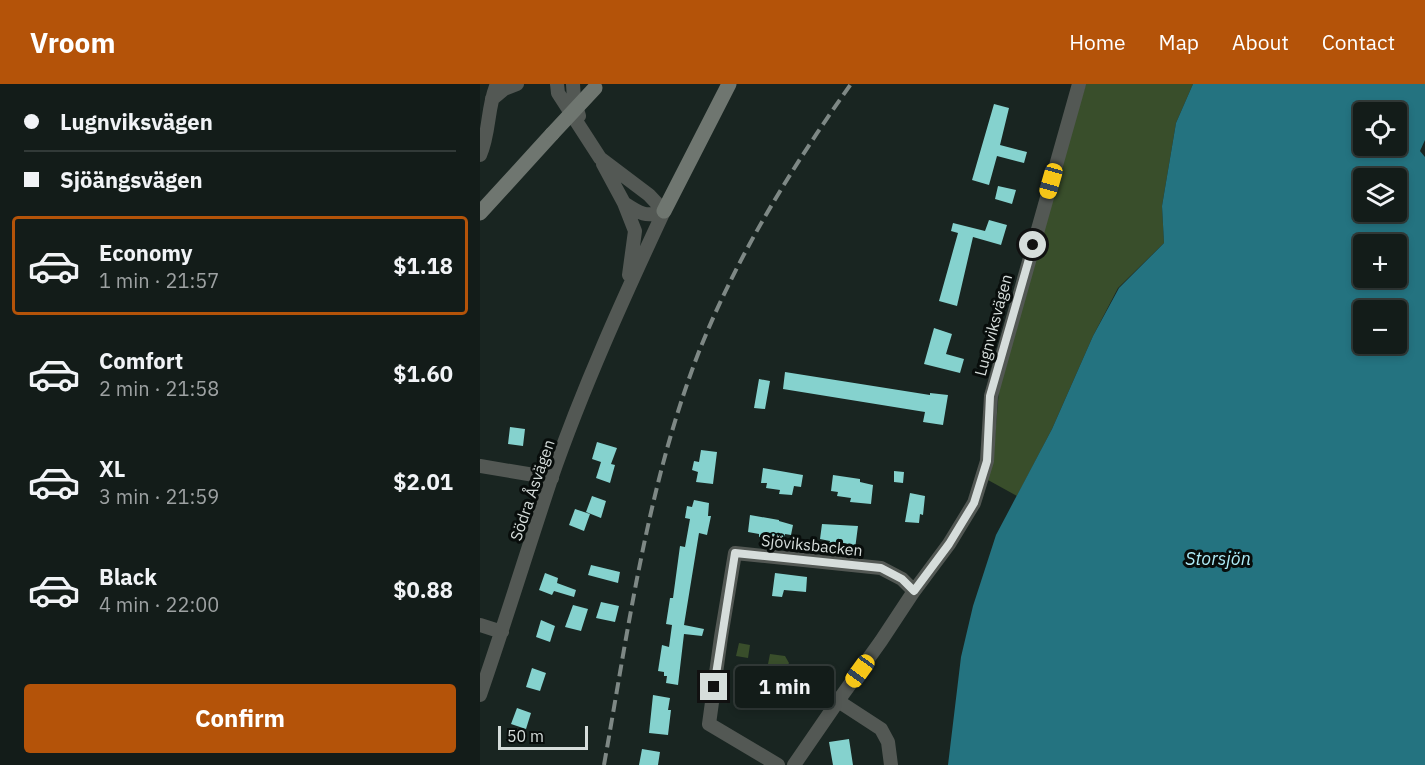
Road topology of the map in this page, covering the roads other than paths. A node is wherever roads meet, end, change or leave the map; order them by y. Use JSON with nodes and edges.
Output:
{"nodes":[{"id":1,"x":497,"y":84,"type":"edge"},
{"id":2,"x":517,"y":84,"type":"edge"},
{"id":3,"x":573,"y":84,"type":"edge"},
{"id":4,"x":729,"y":84,"type":"edge"},
{"id":5,"x":1079,"y":84,"type":"edge"},
{"id":6,"x":597,"y":86,"type":"edge"},
{"id":7,"x":554,"y":87,"type":"edge"},
{"id":8,"x":492,"y":99,"type":"junction"},
{"id":9,"x":586,"y":135,"type":"junction"},
{"id":10,"x":480,"y":155,"type":"edge"},
{"id":11,"x":600,"y":158,"type":"junction"},
{"id":12,"x":624,"y":203,"type":"junction"},
{"id":13,"x":664,"y":211,"type":"junction"},
{"id":14,"x":480,"y":213,"type":"edge"},
{"id":15,"x":623,"y":300,"type":"junction"},
{"id":16,"x":480,"y":466,"type":"edge"},
{"id":17,"x":552,"y":478,"type":"junction"},
{"id":18,"x":914,"y":591,"type":"junction"},
{"id":19,"x":480,"y":625,"type":"edge"},
{"id":20,"x":502,"y":632,"type":"junction"},
{"id":21,"x":480,"y":695,"type":"edge"},
{"id":22,"x":838,"y":701,"type":"junction"},
{"id":23,"x":778,"y":765,"type":"edge"},
{"id":24,"x":794,"y":765,"type":"edge"},
{"id":25,"x":891,"y":765,"type":"edge"}],
"edges":[{"from":1,"to":8,"type":"street"},
{"from":2,"to":8,"type":"street"},
{"from":3,"to":9,"type":"street"},
{"from":4,"to":13,"type":"main road"},
{"from":5,"to":18,"type":"street","name":"Lugnviksvägen"},
{"from":6,"to":14,"type":"main road","bridge":true},
{"from":7,"to":9,"type":"street"},
{"from":8,"to":10,"type":"street"},
{"from":9,"to":11,"type":"street","name":"Södra Åsvägen"},
{"from":11,"to":12,"type":"street","name":"Södra Åsvägen"},
{"from":11,"to":13,"type":"street"},
{"from":12,"to":13,"type":"street"},
{"from":12,"to":15,"type":"street","name":"Södra Åsvägen"},
{"from":13,"to":15,"type":"street","name":"Södra Åsvägen"},
{"from":15,"to":17,"type":"street","name":"Södra Åsvägen"},
{"from":16,"to":17,"type":"street"},
{"from":17,"to":20,"type":"street","name":"Södra Åsvägen"},
{"from":18,"to":22,"type":"street","name":"Lugnviksvägen"},
{"from":18,"to":23,"type":"street","name":"Sjöviksbacken"},
{"from":19,"to":20,"type":"street"},
{"from":20,"to":21,"type":"street","name":"Södra Åsvägen"},
{"from":22,"to":24,"type":"street","name":"Lugnviksvägen"},
{"from":22,"to":25,"type":"street"}]}
